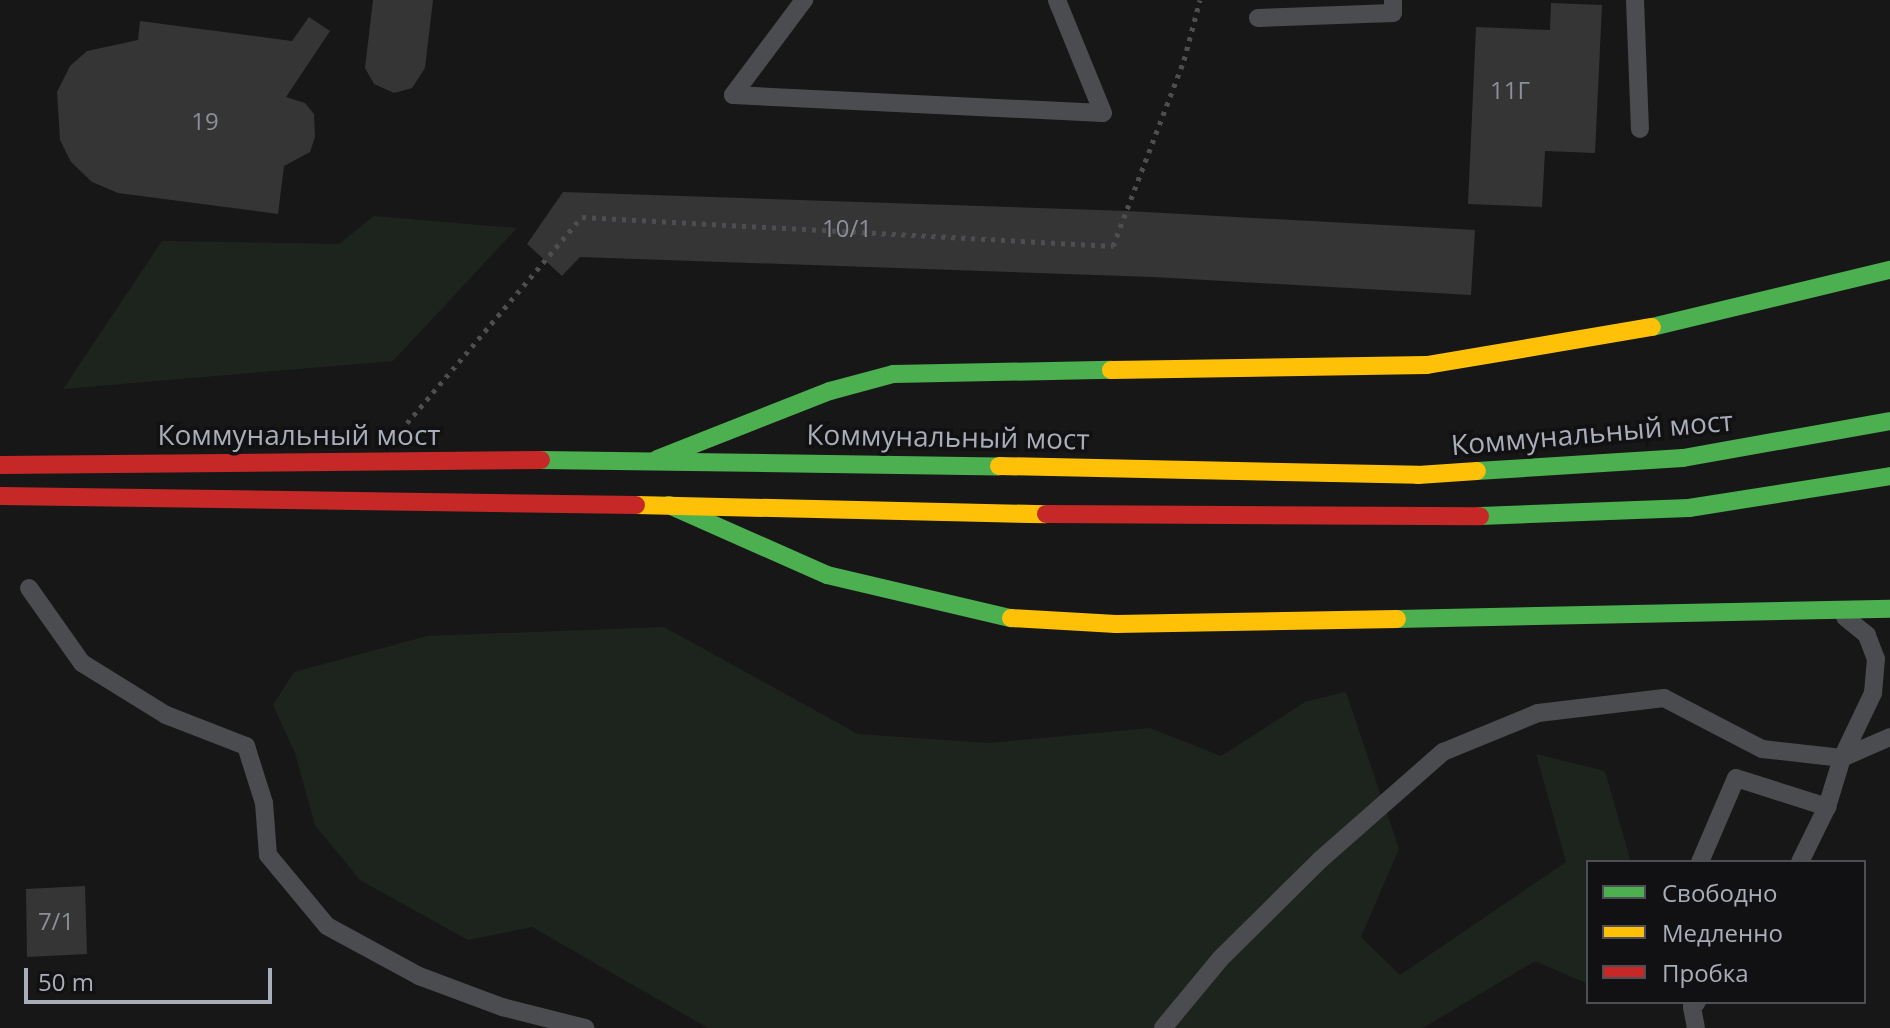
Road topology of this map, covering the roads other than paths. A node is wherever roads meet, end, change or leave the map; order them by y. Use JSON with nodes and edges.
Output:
{"nodes":[{"id":1,"x":804,"y":0,"type":"edge"},
{"id":2,"x":1057,"y":0,"type":"edge"},
{"id":3,"x":1393,"y":0,"type":"edge"},
{"id":4,"x":1635,"y":0,"type":"edge"},
{"id":5,"x":1258,"y":18,"type":"dead end"},
{"id":6,"x":1640,"y":129,"type":"dead end"},
{"id":7,"x":1890,"y":270,"type":"edge"},
{"id":8,"x":1890,"y":421,"type":"edge"},
{"id":9,"x":657,"y":459,"type":"junction"},
{"id":10,"x":0,"y":465,"type":"edge"},
{"id":11,"x":1890,"y":476,"type":"edge"},
{"id":12,"x":0,"y":496,"type":"edge"},
{"id":13,"x":669,"y":505,"type":"junction"},
{"id":14,"x":29,"y":588,"type":"dead end"},
{"id":15,"x":1890,"y":609,"type":"edge"},
{"id":16,"x":1836,"y":610,"type":"junction"},
{"id":17,"x":1890,"y":737,"type":"edge"},
{"id":18,"x":1842,"y":758,"type":"junction"},
{"id":19,"x":1827,"y":807,"type":"junction"},
{"id":20,"x":1701,"y":860,"type":"edge"},
{"id":21,"x":1801,"y":860,"type":"edge"},
{"id":22,"x":1694,"y":1004,"type":"edge"},
{"id":23,"x":585,"y":1028,"type":"edge"},
{"id":24,"x":1163,"y":1028,"type":"edge"},
{"id":25,"x":1696,"y":1028,"type":"edge"}],
"edges":[{"from":1,"to":2,"type":"lane"},
{"from":3,"to":5,"type":"lane"},
{"from":4,"to":6,"type":"lane"},
{"from":7,"to":9,"type":"main road"},
{"from":8,"to":9,"type":"main road","name":"Коммунальный мост"},
{"from":9,"to":10,"type":"main road","name":"Коммунальный мост"},
{"from":11,"to":13,"type":"main road"},
{"from":12,"to":13,"type":"main road"},
{"from":13,"to":16,"type":"main road"},
{"from":14,"to":23,"type":"lane"},
{"from":15,"to":16,"type":"main road"},
{"from":16,"to":18,"type":"lane"},
{"from":17,"to":18,"type":"lane"},
{"from":18,"to":19,"type":"lane"},
{"from":18,"to":24,"type":"lane"},
{"from":19,"to":20,"type":"lane"},
{"from":19,"to":21,"type":"lane"},
{"from":22,"to":25,"type":"lane"}]}
